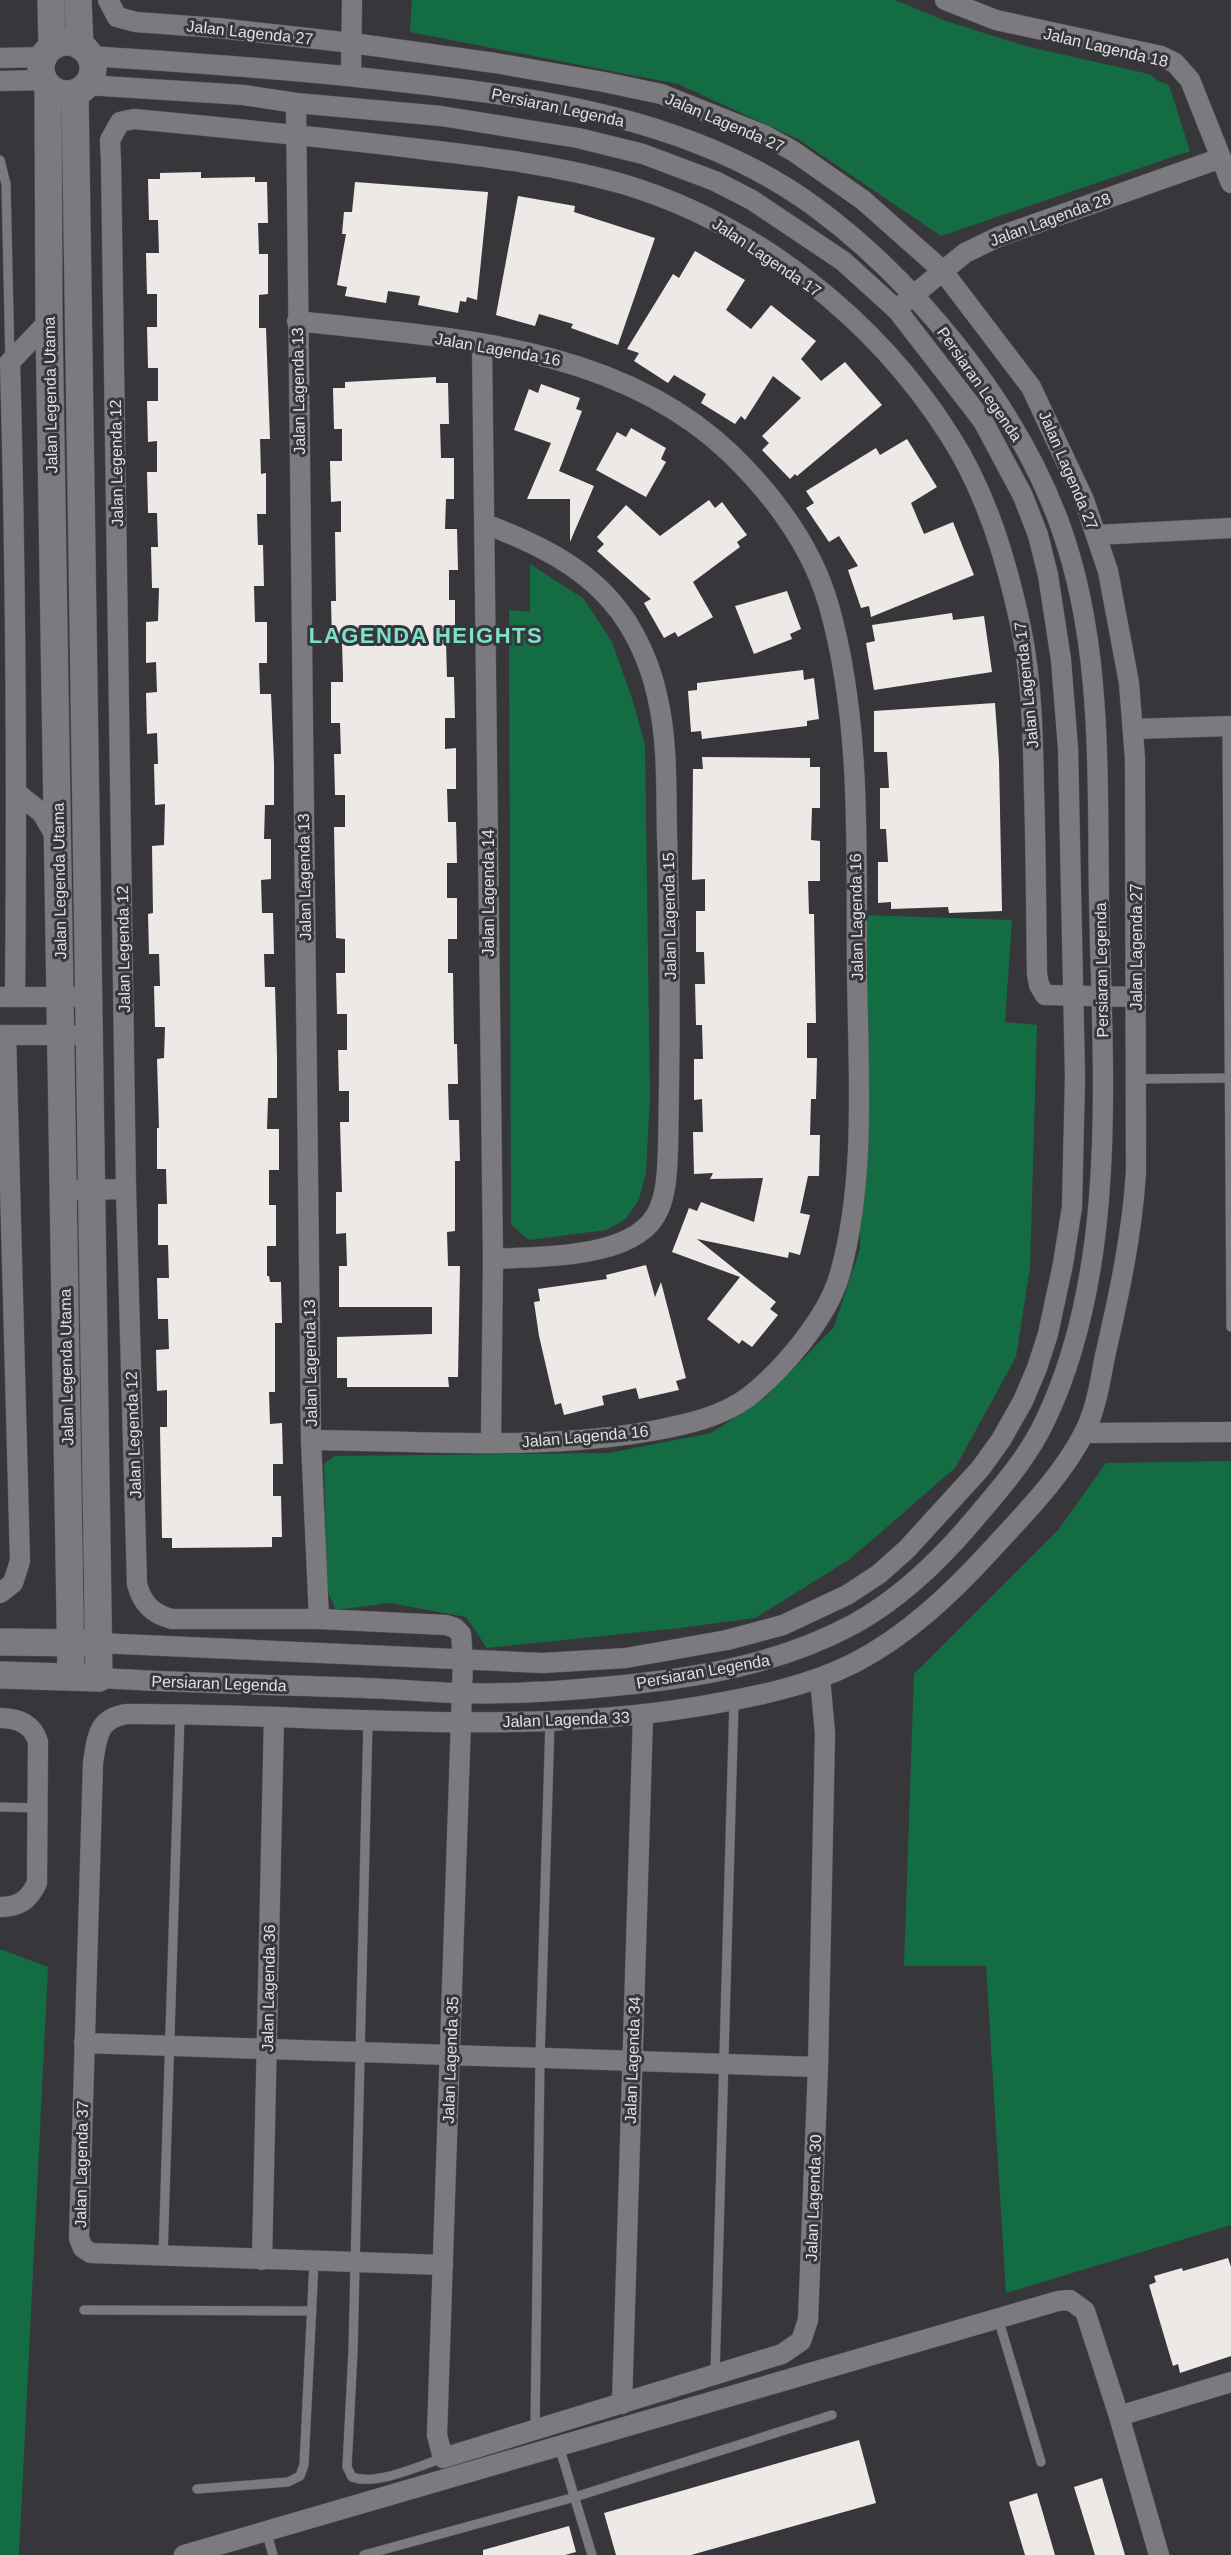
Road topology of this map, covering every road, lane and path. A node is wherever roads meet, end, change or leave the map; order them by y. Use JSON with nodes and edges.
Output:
{"nodes":[{"id":1,"x":51,"y":0,"type":"edge"},
{"id":2,"x":78,"y":0,"type":"edge"},
{"id":3,"x":352,"y":0,"type":"edge"},
{"id":4,"x":945,"y":0,"type":"edge"},
{"id":5,"x":108,"y":1,"type":"edge"},
{"id":6,"x":352,"y":43,"type":"junction"},
{"id":7,"x":85,"y":51,"type":"junction"},
{"id":8,"x":0,"y":58,"type":"edge"},
{"id":9,"x":47,"y":67,"type":"junction"},
{"id":10,"x":351,"y":76,"type":"junction"},
{"id":11,"x":0,"y":81,"type":"edge"},
{"id":12,"x":81,"y":89,"type":"junction"},
{"id":13,"x":296,"y":103,"type":"junction"},
{"id":14,"x":295,"y":134,"type":"junction"},
{"id":15,"x":1221,"y":158,"type":"junction"},
{"id":16,"x":0,"y":160,"type":"edge"},
{"id":17,"x":1231,"y":183,"type":"edge"},
{"id":18,"x":942,"y":270,"type":"junction"},
{"id":19,"x":913,"y":294,"type":"junction"},
{"id":20,"x":897,"y":310,"type":"junction"},
{"id":21,"x":49,"y":321,"type":"junction"},
{"id":22,"x":297,"y":321,"type":"junction"},
{"id":23,"x":482,"y":344,"type":"junction"},
{"id":24,"x":5,"y":362,"type":"edge"},
{"id":25,"x":486,"y":524,"type":"junction"},
{"id":26,"x":1231,"y":528,"type":"edge"},
{"id":27,"x":1096,"y":535,"type":"junction"},
{"id":28,"x":8,"y":551,"type":"edge"},
{"id":29,"x":1229,"y":726,"type":"edge"},
{"id":30,"x":1133,"y":729,"type":"junction"},
{"id":31,"x":17,"y":793,"type":"junction"},
{"id":32,"x":58,"y":842,"type":"junction"},
{"id":33,"x":7,"y":997,"type":"edge"},
{"id":34,"x":61,"y":997,"type":"junction"},
{"id":35,"x":88,"y":997,"type":"junction"},
{"id":36,"x":1101,"y":997,"type":"junction"},
{"id":37,"x":1136,"y":997,"type":"junction"},
{"id":38,"x":1073,"y":998,"type":"junction"},
{"id":39,"x":3,"y":1035,"type":"edge"},
{"id":40,"x":61,"y":1035,"type":"junction"},
{"id":41,"x":89,"y":1035,"type":"junction"},
{"id":42,"x":1230,"y":1078,"type":"edge"},
{"id":43,"x":1136,"y":1079,"type":"junction"},
{"id":44,"x":126,"y":1189,"type":"junction"},
{"id":45,"x":64,"y":1190,"type":"junction"},
{"id":46,"x":91,"y":1190,"type":"junction"},
{"id":47,"x":493,"y":1259,"type":"junction"},
{"id":48,"x":1231,"y":1328,"type":"edge"},
{"id":49,"x":7,"y":1329,"type":"edge"},
{"id":50,"x":1231,"y":1432,"type":"edge"},
{"id":51,"x":1084,"y":1433,"type":"junction"},
{"id":52,"x":311,"y":1440,"type":"junction"},
{"id":53,"x":491,"y":1442,"type":"junction"},
{"id":54,"x":937,"y":1518,"type":"junction"},
{"id":55,"x":957,"y":1539,"type":"junction"},
{"id":56,"x":982,"y":1560,"type":"junction"},
{"id":57,"x":0,"y":1593,"type":"edge"},
{"id":58,"x":319,"y":1619,"type":"junction"},
{"id":59,"x":0,"y":1642,"type":"edge"},
{"id":60,"x":70,"y":1643,"type":"junction"},
{"id":61,"x":98,"y":1643,"type":"junction"},
{"id":62,"x":463,"y":1660,"type":"junction"},
{"id":63,"x":0,"y":1675,"type":"edge"},
{"id":64,"x":71,"y":1677,"type":"junction"},
{"id":65,"x":99,"y":1678,"type":"junction"},
{"id":66,"x":820,"y":1678,"type":"junction"},
{"id":67,"x":462,"y":1694,"type":"junction"},
{"id":68,"x":734,"y":1701,"type":"junction"},
{"id":69,"x":180,"y":1714,"type":"junction"},
{"id":70,"x":643,"y":1716,"type":"junction"},
{"id":71,"x":274,"y":1717,"type":"junction"},
{"id":72,"x":6,"y":1718,"type":"edge"},
{"id":73,"x":368,"y":1720,"type":"junction"},
{"id":74,"x":460,"y":1721,"type":"junction"},
{"id":75,"x":550,"y":1721,"type":"junction"},
{"id":76,"x":107,"y":1722,"type":"joint"},
{"id":77,"x":0,"y":1807,"type":"edge"},
{"id":78,"x":39,"y":1808,"type":"junction"},
{"id":79,"x":6,"y":1907,"type":"edge"},
{"id":80,"x":84,"y":2043,"type":"junction"},
{"id":81,"x":170,"y":2046,"type":"junction"},
{"id":82,"x":266,"y":2049,"type":"junction"},
{"id":83,"x":360,"y":2053,"type":"junction"},
{"id":84,"x":450,"y":2055,"type":"junction"},
{"id":85,"x":540,"y":2058,"type":"junction"},
{"id":86,"x":632,"y":2062,"type":"junction"},
{"id":87,"x":723,"y":2064,"type":"junction"},
{"id":88,"x":818,"y":2067,"type":"junction"},
{"id":89,"x":163,"y":2257,"type":"junction"},
{"id":90,"x":262,"y":2260,"type":"junction"},
{"id":91,"x":314,"y":2262,"type":"junction"},
{"id":92,"x":354,"y":2264,"type":"junction"},
{"id":93,"x":443,"y":2265,"type":"junction"},
{"id":94,"x":84,"y":2310,"type":"dead end"},
{"id":95,"x":312,"y":2311,"type":"junction"},
{"id":96,"x":998,"y":2318,"type":"junction"},
{"id":97,"x":715,"y":2375,"type":"junction"},
{"id":98,"x":1231,"y":2382,"type":"edge"},
{"id":99,"x":622,"y":2404,"type":"junction"},
{"id":100,"x":832,"y":2415,"type":"dead end"},
{"id":101,"x":1119,"y":2416,"type":"junction"},
{"id":102,"x":535,"y":2430,"type":"junction"},
{"id":103,"x":559,"y":2446,"type":"junction"},
{"id":104,"x":444,"y":2458,"type":"junction"},
{"id":105,"x":1041,"y":2462,"type":"dead end"},
{"id":106,"x":197,"y":2489,"type":"dead end"},
{"id":107,"x":575,"y":2497,"type":"junction"},
{"id":108,"x":266,"y":2531,"type":"junction"},
{"id":109,"x":184,"y":2555,"type":"edge"},
{"id":110,"x":273,"y":2555,"type":"edge"},
{"id":111,"x":364,"y":2555,"type":"edge"},
{"id":112,"x":592,"y":2555,"type":"edge"},
{"id":113,"x":1159,"y":2555,"type":"edge"}],
"edges":[{"from":1,"to":9,"type":"street","name":"Jalan Legenda Utama"},
{"from":2,"to":7,"type":"street"},
{"from":3,"to":6,"type":"street"},
{"from":4,"to":15,"type":"street","name":"Jalan Lagenda 18"},
{"from":5,"to":6,"type":"street","name":"Jalan Lagenda 27"},
{"from":6,"to":10,"type":"street"},
{"from":6,"to":18,"type":"street","name":"Jalan Lagenda 27"},
{"from":7,"to":9,"type":"street"},
{"from":7,"to":10,"type":"street","name":"Persiaran Legenda"},
{"from":7,"to":12,"type":"street"},
{"from":8,"to":9,"type":"street"},
{"from":9,"to":11,"type":"street"},
{"from":9,"to":12,"type":"street"},
{"from":9,"to":21,"type":"street","name":"Jalan Legenda Utama"},
{"from":10,"to":19,"type":"street","name":"Persiaran Legenda"},
{"from":12,"to":13,"type":"street","name":"Persiaran Legenda"},
{"from":12,"to":35,"type":"street","name":"Jalan Legenda Utama"},
{"from":13,"to":14,"type":"street","name":"Jalan Lagenda 13"},
{"from":13,"to":20,"type":"street","name":"Persiaran Legenda"},
{"from":14,"to":22,"type":"street","name":"Jalan Lagenda 13"},
{"from":14,"to":38,"type":"street","name":"Jalan Lagenda 17"},
{"from":14,"to":44,"type":"street","name":"Jalan Legenda 12"},
{"from":15,"to":17,"type":"street","name":"Jalan Lagenda 18"},
{"from":15,"to":18,"type":"street","name":"Jalan Lagenda 28"},
{"from":16,"to":24,"type":"lane"},
{"from":18,"to":19,"type":"street","name":"Jalan Lagenda 28"},
{"from":18,"to":27,"type":"street","name":"Jalan Lagenda 27"},
{"from":19,"to":20,"type":"street","name":"Jalan Lagenda 28"},
{"from":19,"to":36,"type":"street","name":"Persiaran Legenda"},
{"from":20,"to":38,"type":"street","name":"Persiaran Legenda"},
{"from":21,"to":24,"type":"street"},
{"from":21,"to":32,"type":"street","name":"Jalan Legenda Utama"},
{"from":22,"to":23,"type":"street","name":"Jalan Lagenda 16"},
{"from":22,"to":52,"type":"street","name":"Jalan Lagenda 13"},
{"from":23,"to":25,"type":"street","name":"Jalan Lagenda 14"},
{"from":23,"to":53,"type":"street","name":"Jalan Lagenda 16"},
{"from":24,"to":28,"type":"street"},
{"from":25,"to":47,"type":"street","name":"Jalan Lagenda 14"},
{"from":25,"to":47,"type":"street","name":"Jalan Lagenda 15"},
{"from":26,"to":27,"type":"street"},
{"from":27,"to":30,"type":"street","name":"Jalan Lagenda 27"},
{"from":28,"to":31,"type":"street"},
{"from":29,"to":30,"type":"street"},
{"from":29,"to":42,"type":"lane"},
{"from":30,"to":37,"type":"street","name":"Jalan Lagenda 27"},
{"from":31,"to":32,"type":"street"},
{"from":31,"to":33,"type":"street"},
{"from":32,"to":34,"type":"street","name":"Jalan Legenda Utama"},
{"from":33,"to":34,"type":"street"},
{"from":34,"to":35,"type":"street"},
{"from":34,"to":40,"type":"street","name":"Jalan Legenda Utama"},
{"from":35,"to":41,"type":"street","name":"Jalan Legenda Utama"},
{"from":36,"to":37,"type":"street","name":"Jalan Lagenda 17"},
{"from":36,"to":38,"type":"street","name":"Jalan Lagenda 17"},
{"from":36,"to":55,"type":"street","name":"Persiaran Legenda"},
{"from":37,"to":43,"type":"street","name":"Jalan Lagenda 27"},
{"from":38,"to":54,"type":"street","name":"Persiaran Legenda"},
{"from":39,"to":40,"type":"street"},
{"from":39,"to":49,"type":"street"},
{"from":40,"to":41,"type":"street"},
{"from":40,"to":45,"type":"street","name":"Jalan Legenda Utama"},
{"from":41,"to":46,"type":"street","name":"Jalan Legenda Utama"},
{"from":42,"to":43,"type":"lane"},
{"from":42,"to":48,"type":"lane"},
{"from":43,"to":51,"type":"street","name":"Jalan Lagenda 27"},
{"from":44,"to":46,"type":"street"},
{"from":44,"to":58,"type":"street","name":"Jalan Legenda 12"},
{"from":45,"to":46,"type":"street"},
{"from":45,"to":60,"type":"street","name":"Jalan Legenda Utama"},
{"from":46,"to":61,"type":"street","name":"Jalan Legenda Utama"},
{"from":47,"to":53,"type":"street","name":"Jalan Lagenda 14"},
{"from":49,"to":57,"type":"street"},
{"from":50,"to":51,"type":"street"},
{"from":51,"to":56,"type":"street","name":"Jalan Lagenda 27"},
{"from":52,"to":53,"type":"street","name":"Jalan Lagenda 16"},
{"from":52,"to":58,"type":"street","name":"Jalan Lagenda 13"},
{"from":54,"to":55,"type":"street"},
{"from":54,"to":62,"type":"street","name":"Persiaran Legenda"},
{"from":55,"to":56,"type":"street"},
{"from":55,"to":67,"type":"street","name":"Persiaran Legenda"},
{"from":56,"to":66,"type":"street","name":"Jalan Lagenda 33"},
{"from":58,"to":62,"type":"street","name":"Jalan Legenda 12"},
{"from":59,"to":60,"type":"street","name":"Persiaran Legenda"},
{"from":60,"to":61,"type":"street","name":"Persiaran Legenda"},
{"from":60,"to":64,"type":"street","name":"Jalan Legenda Utama"},
{"from":61,"to":62,"type":"street","name":"Persiaran Legenda"},
{"from":61,"to":65,"type":"street","name":"Jalan Legenda Utama"},
{"from":62,"to":67,"type":"street","name":"Jalan Lagenda 35"},
{"from":63,"to":64,"type":"street","name":"Persiaran Legenda"},
{"from":64,"to":65,"type":"street","name":"Persiaran Legenda"},
{"from":65,"to":67,"type":"street","name":"Persiaran Legenda"},
{"from":66,"to":68,"type":"street","name":"Jalan Lagenda 33"},
{"from":66,"to":88,"type":"street","name":"Jalan Lagenda 30"},
{"from":67,"to":74,"type":"street","name":"Jalan Lagenda 35"},
{"from":68,"to":70,"type":"street","name":"Jalan Lagenda 33"},
{"from":68,"to":87,"type":"lane"},
{"from":69,"to":71,"type":"street","name":"Jalan Lagenda 33"},
{"from":69,"to":76,"type":"street","name":"Jalan Lagenda 33"},
{"from":69,"to":81,"type":"lane"},
{"from":70,"to":75,"type":"street","name":"Jalan Lagenda 33"},
{"from":70,"to":86,"type":"street","name":"Jalan Lagenda 34"},
{"from":71,"to":73,"type":"street","name":"Jalan Lagenda 33"},
{"from":71,"to":82,"type":"street","name":"Jalan Lagenda 36"},
{"from":72,"to":78,"type":"street"},
{"from":73,"to":74,"type":"street","name":"Jalan Lagenda 33"},
{"from":73,"to":83,"type":"lane"},
{"from":74,"to":75,"type":"street","name":"Jalan Lagenda 33"},
{"from":74,"to":84,"type":"street","name":"Jalan Lagenda 35"},
{"from":75,"to":85,"type":"lane"},
{"from":76,"to":80,"type":"street","name":"Jalan Lagenda 37"},
{"from":77,"to":78,"type":"lane"},
{"from":78,"to":79,"type":"street"},
{"from":80,"to":81,"type":"street"},
{"from":80,"to":89,"type":"street","name":"Jalan Lagenda 37"},
{"from":81,"to":82,"type":"street"},
{"from":81,"to":89,"type":"lane"},
{"from":82,"to":83,"type":"street"},
{"from":82,"to":90,"type":"street","name":"Jalan Lagenda 36"},
{"from":83,"to":84,"type":"street"},
{"from":83,"to":92,"type":"lane"},
{"from":84,"to":85,"type":"street"},
{"from":84,"to":93,"type":"street","name":"Jalan Lagenda 35"},
{"from":85,"to":86,"type":"street"},
{"from":85,"to":102,"type":"lane"},
{"from":86,"to":87,"type":"street"},
{"from":86,"to":99,"type":"street","name":"Jalan Lagenda 34"},
{"from":87,"to":88,"type":"street"},
{"from":87,"to":97,"type":"lane"},
{"from":88,"to":97,"type":"street","name":"Jalan Lagenda 30"},
{"from":89,"to":90,"type":"street","name":"Jalan Lagenda 37"},
{"from":90,"to":91,"type":"street","name":"Jalan Lagenda 37"},
{"from":91,"to":92,"type":"street","name":"Jalan Lagenda 37"},
{"from":91,"to":95,"type":"lane"},
{"from":92,"to":93,"type":"street","name":"Jalan Lagenda 37"},
{"from":92,"to":104,"type":"lane"},
{"from":93,"to":104,"type":"street","name":"Jalan Lagenda 35"},
{"from":94,"to":95,"type":"lane"},
{"from":95,"to":106,"type":"lane"},
{"from":96,"to":101,"type":"street"},
{"from":96,"to":103,"type":"street"},
{"from":96,"to":105,"type":"lane"},
{"from":97,"to":99,"type":"street","name":"Jalan Lagenda 30"},
{"from":98,"to":101,"type":"street"},
{"from":99,"to":102,"type":"street","name":"Jalan Lagenda 30"},
{"from":100,"to":107,"type":"lane"},
{"from":101,"to":113,"type":"street"},
{"from":102,"to":104,"type":"street","name":"Jalan Lagenda 30"},
{"from":103,"to":107,"type":"lane"},
{"from":103,"to":108,"type":"street"},
{"from":107,"to":111,"type":"lane"},
{"from":107,"to":112,"type":"lane"},
{"from":108,"to":109,"type":"street"},
{"from":108,"to":110,"type":"lane"}]}
